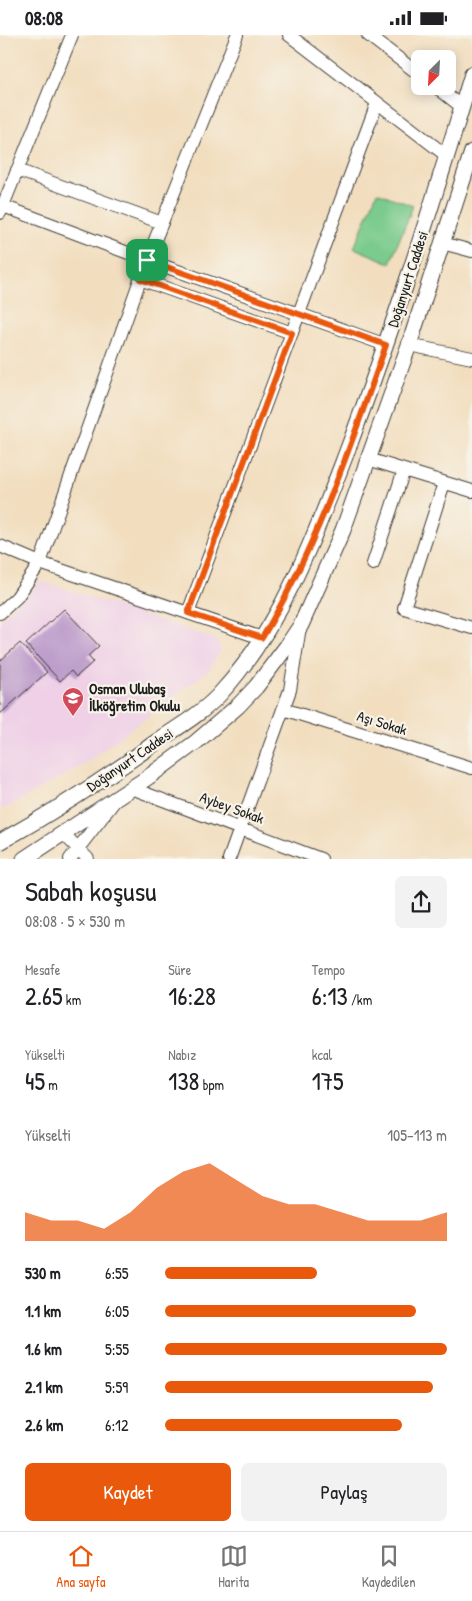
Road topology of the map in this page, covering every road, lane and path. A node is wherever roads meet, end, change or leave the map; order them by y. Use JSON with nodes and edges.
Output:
{"nodes":[{"id":1,"x":72,"y":35,"type":"edge"},
{"id":2,"x":237,"y":35,"type":"edge"},
{"id":3,"x":289,"y":35,"type":"edge"},
{"id":4,"x":372,"y":36,"type":"edge"},
{"id":5,"x":411,"y":68,"type":"edge"},
{"id":6,"x":472,"y":74,"type":"edge"},
{"id":7,"x":447,"y":95,"type":"edge"},
{"id":8,"x":377,"y":103,"type":"junction"},
{"id":9,"x":462,"y":107,"type":"junction"},
{"id":10,"x":472,"y":152,"type":"edge"},
{"id":11,"x":447,"y":156,"type":"junction"},
{"id":12,"x":17,"y":170,"type":"junction"},
{"id":13,"x":4,"y":189,"type":"edge"},
{"id":14,"x":2,"y":209,"type":"edge"},
{"id":15,"x":162,"y":223,"type":"junction"},
{"id":16,"x":442,"y":243,"type":"junction"},
{"id":17,"x":472,"y":251,"type":"edge"},
{"id":18,"x":147,"y":260,"type":"junction"},
{"id":19,"x":140,"y":279,"type":"junction"},
{"id":20,"x":299,"y":314,"type":"junction"},
{"id":21,"x":292,"y":333,"type":"junction"},
{"id":22,"x":386,"y":345,"type":"junction"},
{"id":23,"x":409,"y":345,"type":"junction"},
{"id":24,"x":472,"y":358,"type":"edge"},
{"id":25,"x":368,"y":459,"type":"junction"},
{"id":26,"x":404,"y":470,"type":"junction"},
{"id":27,"x":444,"y":483,"type":"junction"},
{"id":28,"x":472,"y":491,"type":"edge"},
{"id":29,"x":0,"y":546,"type":"edge"},
{"id":30,"x":40,"y":563,"type":"junction"},
{"id":31,"x":372,"y":564,"type":"dead end"},
{"id":32,"x":0,"y":613,"type":"edge"},
{"id":33,"x":188,"y":613,"type":"junction"},
{"id":34,"x":301,"y":625,"type":"junction"},
{"id":35,"x":472,"y":628,"type":"edge"},
{"id":36,"x":262,"y":638,"type":"junction"},
{"id":37,"x":283,"y":709,"type":"junction"},
{"id":38,"x":472,"y":768,"type":"edge"},
{"id":39,"x":125,"y":792,"type":"junction"},
{"id":40,"x":239,"y":828,"type":"junction"},
{"id":41,"x":63,"y":833,"type":"junction"},
{"id":42,"x":0,"y":841,"type":"edge"},
{"id":43,"x":74,"y":853,"type":"edge"},
{"id":44,"x":24,"y":859,"type":"edge"},
{"id":45,"x":88,"y":859,"type":"edge"},
{"id":46,"x":229,"y":859,"type":"edge"},
{"id":47,"x":322,"y":859,"type":"edge"}],
"edges":[{"from":1,"to":12,"type":"street"},
{"from":2,"to":15,"type":"street"},
{"from":3,"to":8,"type":"street"},
{"from":4,"to":5,"type":"street"},
{"from":6,"to":9,"type":"street","name":"Doğanyurt Caddesi"},
{"from":7,"to":9,"type":"street"},
{"from":8,"to":11,"type":"street"},
{"from":8,"to":20,"type":"street"},
{"from":9,"to":11,"type":"street","name":"Doğanyurt Caddesi"},
{"from":10,"to":16,"type":"street","name":"Doğanyurt Caddesi"},
{"from":11,"to":22,"type":"street","name":"Doğanyurt Caddesi"},
{"from":12,"to":13,"type":"street"},
{"from":12,"to":15,"type":"street"},
{"from":13,"to":14,"type":"street"},
{"from":14,"to":18,"type":"street"},
{"from":15,"to":18,"type":"street"},
{"from":16,"to":17,"type":"street"},
{"from":16,"to":23,"type":"street","name":"Doğanyurt Caddesi"},
{"from":18,"to":19,"type":"street"},
{"from":18,"to":20,"type":"street"},
{"from":19,"to":21,"type":"street"},
{"from":19,"to":30,"type":"street"},
{"from":20,"to":21,"type":"street"},
{"from":20,"to":22,"type":"street"},
{"from":21,"to":33,"type":"street"},
{"from":22,"to":36,"type":"street","name":"Doğanyurt Caddesi"},
{"from":23,"to":24,"type":"street"},
{"from":23,"to":25,"type":"street","name":"Doğanyurt Caddesi"},
{"from":25,"to":26,"type":"street"},
{"from":25,"to":34,"type":"street","name":"Doğanyurt Caddesi"},
{"from":26,"to":27,"type":"street"},
{"from":26,"to":31,"type":"street"},
{"from":27,"to":28,"type":"street"},
{"from":27,"to":35,"type":"street"},
{"from":29,"to":30,"type":"street"},
{"from":30,"to":32,"type":"street"},
{"from":30,"to":33,"type":"street"},
{"from":33,"to":36,"type":"street"},
{"from":34,"to":37,"type":"street"},
{"from":34,"to":39,"type":"street","name":"Doğanyurt Caddesi"},
{"from":36,"to":42,"type":"street","name":"Doğanyurt Caddesi"},
{"from":37,"to":38,"type":"street","name":"Aşı Sokak"},
{"from":37,"to":40,"type":"street"},
{"from":39,"to":40,"type":"street","name":"Aybey Sokak"},
{"from":39,"to":41,"type":"street","name":"Doğanyurt Caddesi"},
{"from":39,"to":43,"type":"street"},
{"from":40,"to":46,"type":"street"},
{"from":40,"to":47,"type":"street","name":"Aybey Sokak"},
{"from":41,"to":43,"type":"street"},
{"from":41,"to":44,"type":"street","name":"Doğanyurt Caddesi"},
{"from":43,"to":45,"type":"street"}]}
